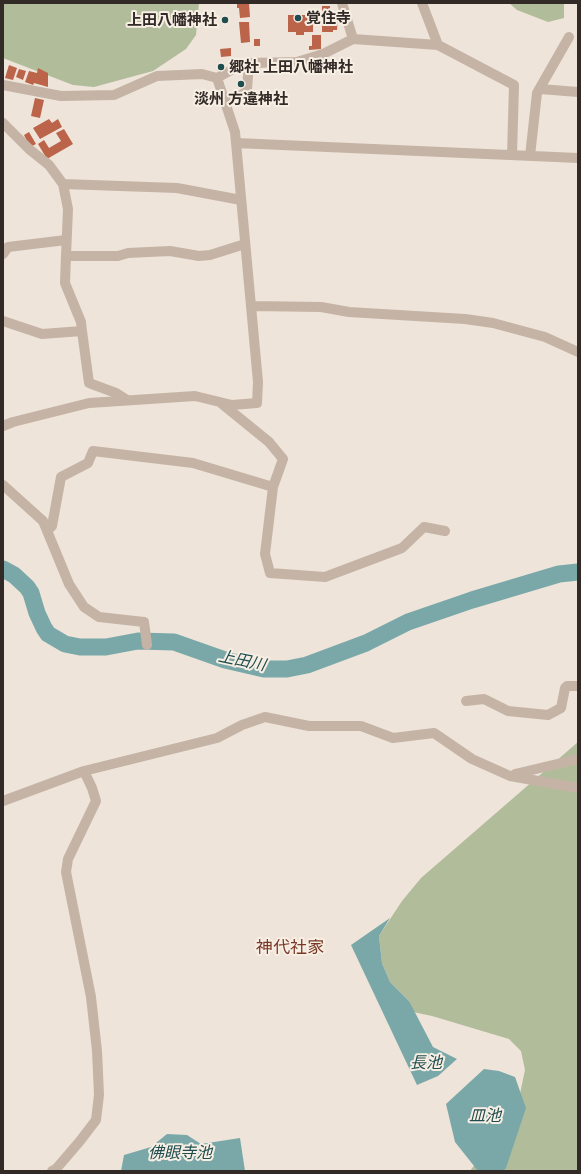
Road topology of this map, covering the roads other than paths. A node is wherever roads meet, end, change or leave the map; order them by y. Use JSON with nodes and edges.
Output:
{"nodes":[{"id":1,"x":342,"y":3,"type":"edge"},
{"id":2,"x":422,"y":3,"type":"edge"},
{"id":3,"x":570,"y":37,"type":"dead end"},
{"id":4,"x":352,"y":39,"type":"junction"},
{"id":5,"x":438,"y":45,"type":"junction"},
{"id":6,"x":249,"y":62,"type":"junction"},
{"id":7,"x":217,"y":78,"type":"junction"},
{"id":8,"x":3,"y":85,"type":"edge"},
{"id":9,"x":540,"y":89,"type":"junction"},
{"id":10,"x":578,"y":92,"type":"edge"},
{"id":11,"x":225,"y":103,"type":"junction"},
{"id":12,"x":3,"y":123,"type":"edge"},
{"id":13,"x":236,"y":143,"type":"junction"},
{"id":14,"x":512,"y":155,"type":"junction"},
{"id":15,"x":530,"y":156,"type":"junction"},
{"id":16,"x":578,"y":158,"type":"edge"},
{"id":17,"x":63,"y":184,"type":"junction"},
{"id":18,"x":241,"y":200,"type":"junction"},
{"id":19,"x":66,"y":240,"type":"junction"},
{"id":20,"x":245,"y":244,"type":"junction"},
{"id":21,"x":3,"y":254,"type":"edge"},
{"id":22,"x":66,"y":256,"type":"junction"},
{"id":23,"x":252,"y":306,"type":"junction"},
{"id":24,"x":3,"y":321,"type":"edge"},
{"id":25,"x":82,"y":331,"type":"junction"},
{"id":26,"x":578,"y":352,"type":"edge"},
{"id":27,"x":127,"y":400,"type":"junction"},
{"id":28,"x":220,"y":402,"type":"junction"},
{"id":29,"x":3,"y":426,"type":"edge"},
{"id":30,"x":3,"y":485,"type":"edge"},
{"id":31,"x":273,"y":487,"type":"junction"},
{"id":32,"x":47,"y":531,"type":"junction"},
{"id":33,"x":445,"y":531,"type":"dead end"},
{"id":34,"x":146,"y":645,"type":"dead end"},
{"id":35,"x":578,"y":686,"type":"edge"},
{"id":36,"x":466,"y":701,"type":"dead end"},
{"id":37,"x":578,"y":759,"type":"edge"},
{"id":38,"x":84,"y":771,"type":"junction"},
{"id":39,"x":510,"y":776,"type":"junction"},
{"id":40,"x":578,"y":788,"type":"edge"},
{"id":41,"x":3,"y":801,"type":"edge"},
{"id":42,"x":52,"y":1171,"type":"edge"}],
"edges":[{"from":1,"to":4,"type":"street"},
{"from":2,"to":5,"type":"street"},
{"from":3,"to":9,"type":"street"},
{"from":4,"to":5,"type":"street"},
{"from":4,"to":6,"type":"street"},
{"from":5,"to":14,"type":"street"},
{"from":6,"to":7,"type":"street"},
{"from":6,"to":11,"type":"street"},
{"from":7,"to":8,"type":"street"},
{"from":7,"to":11,"type":"street"},
{"from":9,"to":10,"type":"street"},
{"from":9,"to":15,"type":"street"},
{"from":11,"to":13,"type":"street"},
{"from":12,"to":17,"type":"street"},
{"from":13,"to":14,"type":"street"},
{"from":13,"to":18,"type":"street"},
{"from":14,"to":15,"type":"street"},
{"from":15,"to":16,"type":"street"},
{"from":17,"to":18,"type":"street"},
{"from":17,"to":19,"type":"street"},
{"from":18,"to":20,"type":"street"},
{"from":19,"to":21,"type":"street"},
{"from":19,"to":22,"type":"street"},
{"from":20,"to":22,"type":"street"},
{"from":20,"to":23,"type":"street"},
{"from":22,"to":25,"type":"street"},
{"from":23,"to":26,"type":"street"},
{"from":23,"to":28,"type":"street"},
{"from":24,"to":25,"type":"street"},
{"from":25,"to":27,"type":"street"},
{"from":27,"to":28,"type":"street"},
{"from":27,"to":29,"type":"street"},
{"from":28,"to":31,"type":"street"},
{"from":30,"to":32,"type":"street"},
{"from":31,"to":32,"type":"street"},
{"from":31,"to":33,"type":"street"},
{"from":32,"to":34,"type":"street"},
{"from":35,"to":36,"type":"street"},
{"from":37,"to":39,"type":"street"},
{"from":38,"to":39,"type":"street"},
{"from":38,"to":41,"type":"street"},
{"from":38,"to":42,"type":"street"},
{"from":39,"to":40,"type":"street"}]}
